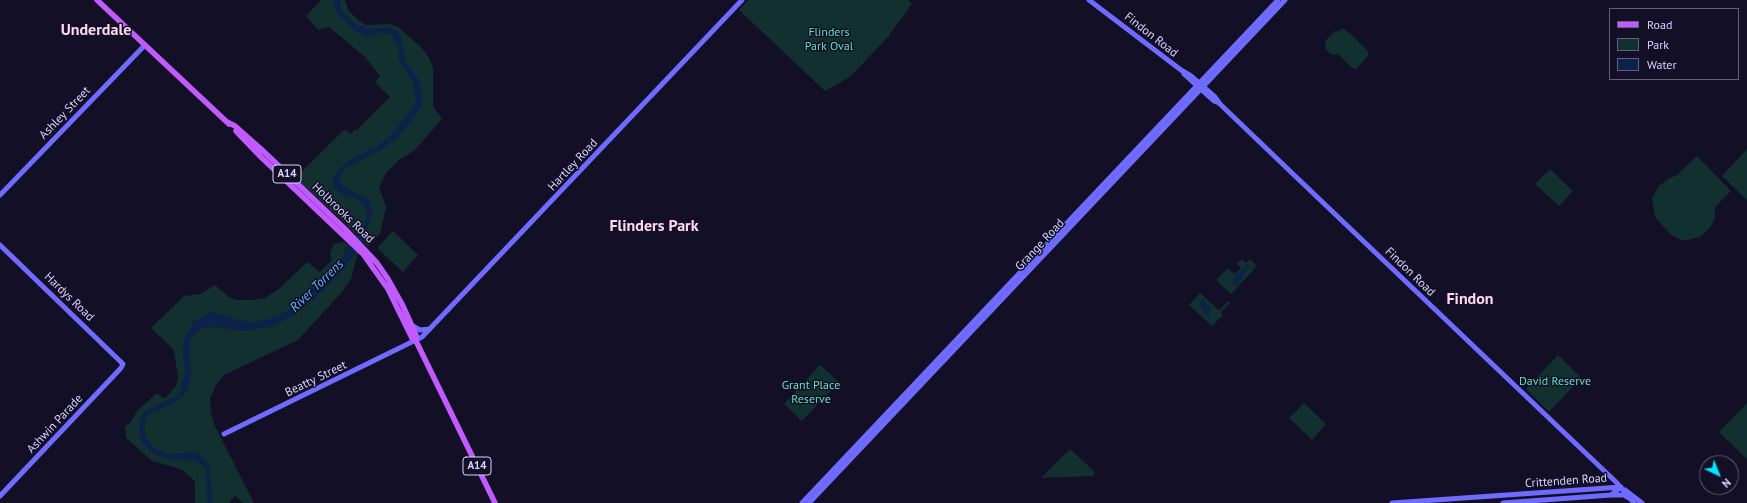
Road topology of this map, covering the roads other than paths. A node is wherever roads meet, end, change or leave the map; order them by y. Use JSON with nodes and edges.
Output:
{"nodes":[{"id":1,"x":97,"y":0,"type":"edge"},
{"id":2,"x":742,"y":0,"type":"edge"},
{"id":3,"x":1089,"y":0,"type":"edge"},
{"id":4,"x":1278,"y":0,"type":"edge"},
{"id":5,"x":1285,"y":0,"type":"edge"},
{"id":6,"x":1251,"y":31,"type":"junction"},
{"id":7,"x":145,"y":45,"type":"junction"},
{"id":8,"x":1206,"y":76,"type":"junction"},
{"id":9,"x":1212,"y":77,"type":"junction"},
{"id":10,"x":1190,"y":78,"type":"junction"},
{"id":11,"x":1200,"y":86,"type":"junction"},
{"id":12,"x":1192,"y":95,"type":"junction"},
{"id":13,"x":1213,"y":98,"type":"junction"},
{"id":14,"x":0,"y":195,"type":"edge"},
{"id":15,"x":0,"y":245,"type":"edge"},
{"id":16,"x":365,"y":253,"type":"junction"},
{"id":17,"x":411,"y":325,"type":"junction"},
{"id":18,"x":430,"y":329,"type":"junction"},
{"id":19,"x":416,"y":341,"type":"junction"},
{"id":20,"x":123,"y":364,"type":"joint"},
{"id":21,"x":224,"y":434,"type":"dead end"},
{"id":22,"x":1610,"y":476,"type":"junction"},
{"id":23,"x":1621,"y":487,"type":"junction"},
{"id":24,"x":1606,"y":488,"type":"junction"},
{"id":25,"x":1611,"y":495,"type":"junction"},
{"id":26,"x":0,"y":496,"type":"edge"},
{"id":27,"x":1630,"y":499,"type":"junction"},
{"id":28,"x":495,"y":503,"type":"edge"},
{"id":29,"x":802,"y":503,"type":"edge"},
{"id":30,"x":809,"y":503,"type":"edge"},
{"id":31,"x":1392,"y":503,"type":"edge"},
{"id":32,"x":1503,"y":503,"type":"edge"},
{"id":33,"x":1634,"y":503,"type":"edge"},
{"id":34,"x":1642,"y":503,"type":"edge"}],
"edges":[{"from":1,"to":7,"type":"main road","name":"Holbrooks Road","number":"A14"},
{"from":2,"to":18,"type":"main road","name":"Hartley Road"},
{"from":3,"to":10,"type":"main road","name":"Findon Road"},
{"from":4,"to":6,"type":"main road","name":"Grange Road"},
{"from":5,"to":6,"type":"main road","name":"Grange Road"},
{"from":6,"to":8,"type":"main road","name":"Grange Road"},
{"from":6,"to":9,"type":"main road","name":"Grange Road"},
{"from":7,"to":14,"type":"main road","name":"Ashley Street"},
{"from":7,"to":16,"type":"main road","name":"Holbrooks Road","number":"A14"},
{"from":8,"to":10,"type":"main road"},
{"from":8,"to":11,"type":"main road","name":"Grange Road"},
{"from":9,"to":11,"type":"main road","name":"Grange Road"},
{"from":9,"to":13,"type":"main road"},
{"from":10,"to":11,"type":"main road","name":"Findon Road"},
{"from":10,"to":12,"type":"main road"},
{"from":11,"to":12,"type":"main road","name":"Grange Road"},
{"from":11,"to":13,"type":"main road","name":"Findon Road"},
{"from":12,"to":13,"type":"main road"},
{"from":12,"to":29,"type":"main road","name":"Grange Road"},
{"from":12,"to":30,"type":"main road","name":"Grange Road"},
{"from":13,"to":22,"type":"main road","name":"Findon Road"},
{"from":15,"to":20,"type":"main road","name":"Hardys Road"},
{"from":16,"to":17,"type":"main road","name":"Holbrooks Road","number":"A14"},
{"from":16,"to":19,"type":"main road","name":"Holbrooks Road","number":"A14"},
{"from":17,"to":18,"type":"main road"},
{"from":17,"to":19,"type":"main road","name":"Holbrooks Road","number":"A14"},
{"from":18,"to":19,"type":"main road","name":"Hartley Road"},
{"from":19,"to":21,"type":"main road","name":"Beatty Street"},
{"from":19,"to":28,"type":"main road","name":"Holbrooks Road","number":"A14"},
{"from":20,"to":26,"type":"main road","name":"Ashwin Parade"},
{"from":22,"to":23,"type":"main road","name":"Findon Road"},
{"from":22,"to":24,"type":"main road"},
{"from":23,"to":24,"type":"main road","name":"Crittenden Road"},
{"from":23,"to":25,"type":"main road","name":"Crittenden Road"},
{"from":23,"to":27,"type":"main road","name":"Findon Road"},
{"from":23,"to":34,"type":"main road","name":"Findon Road"},
{"from":24,"to":31,"type":"main road","name":"Crittenden Road"},
{"from":25,"to":27,"type":"main road"},
{"from":25,"to":32,"type":"main road","name":"Crittenden Road"},
{"from":27,"to":33,"type":"main road","name":"Findon Road"}]}
